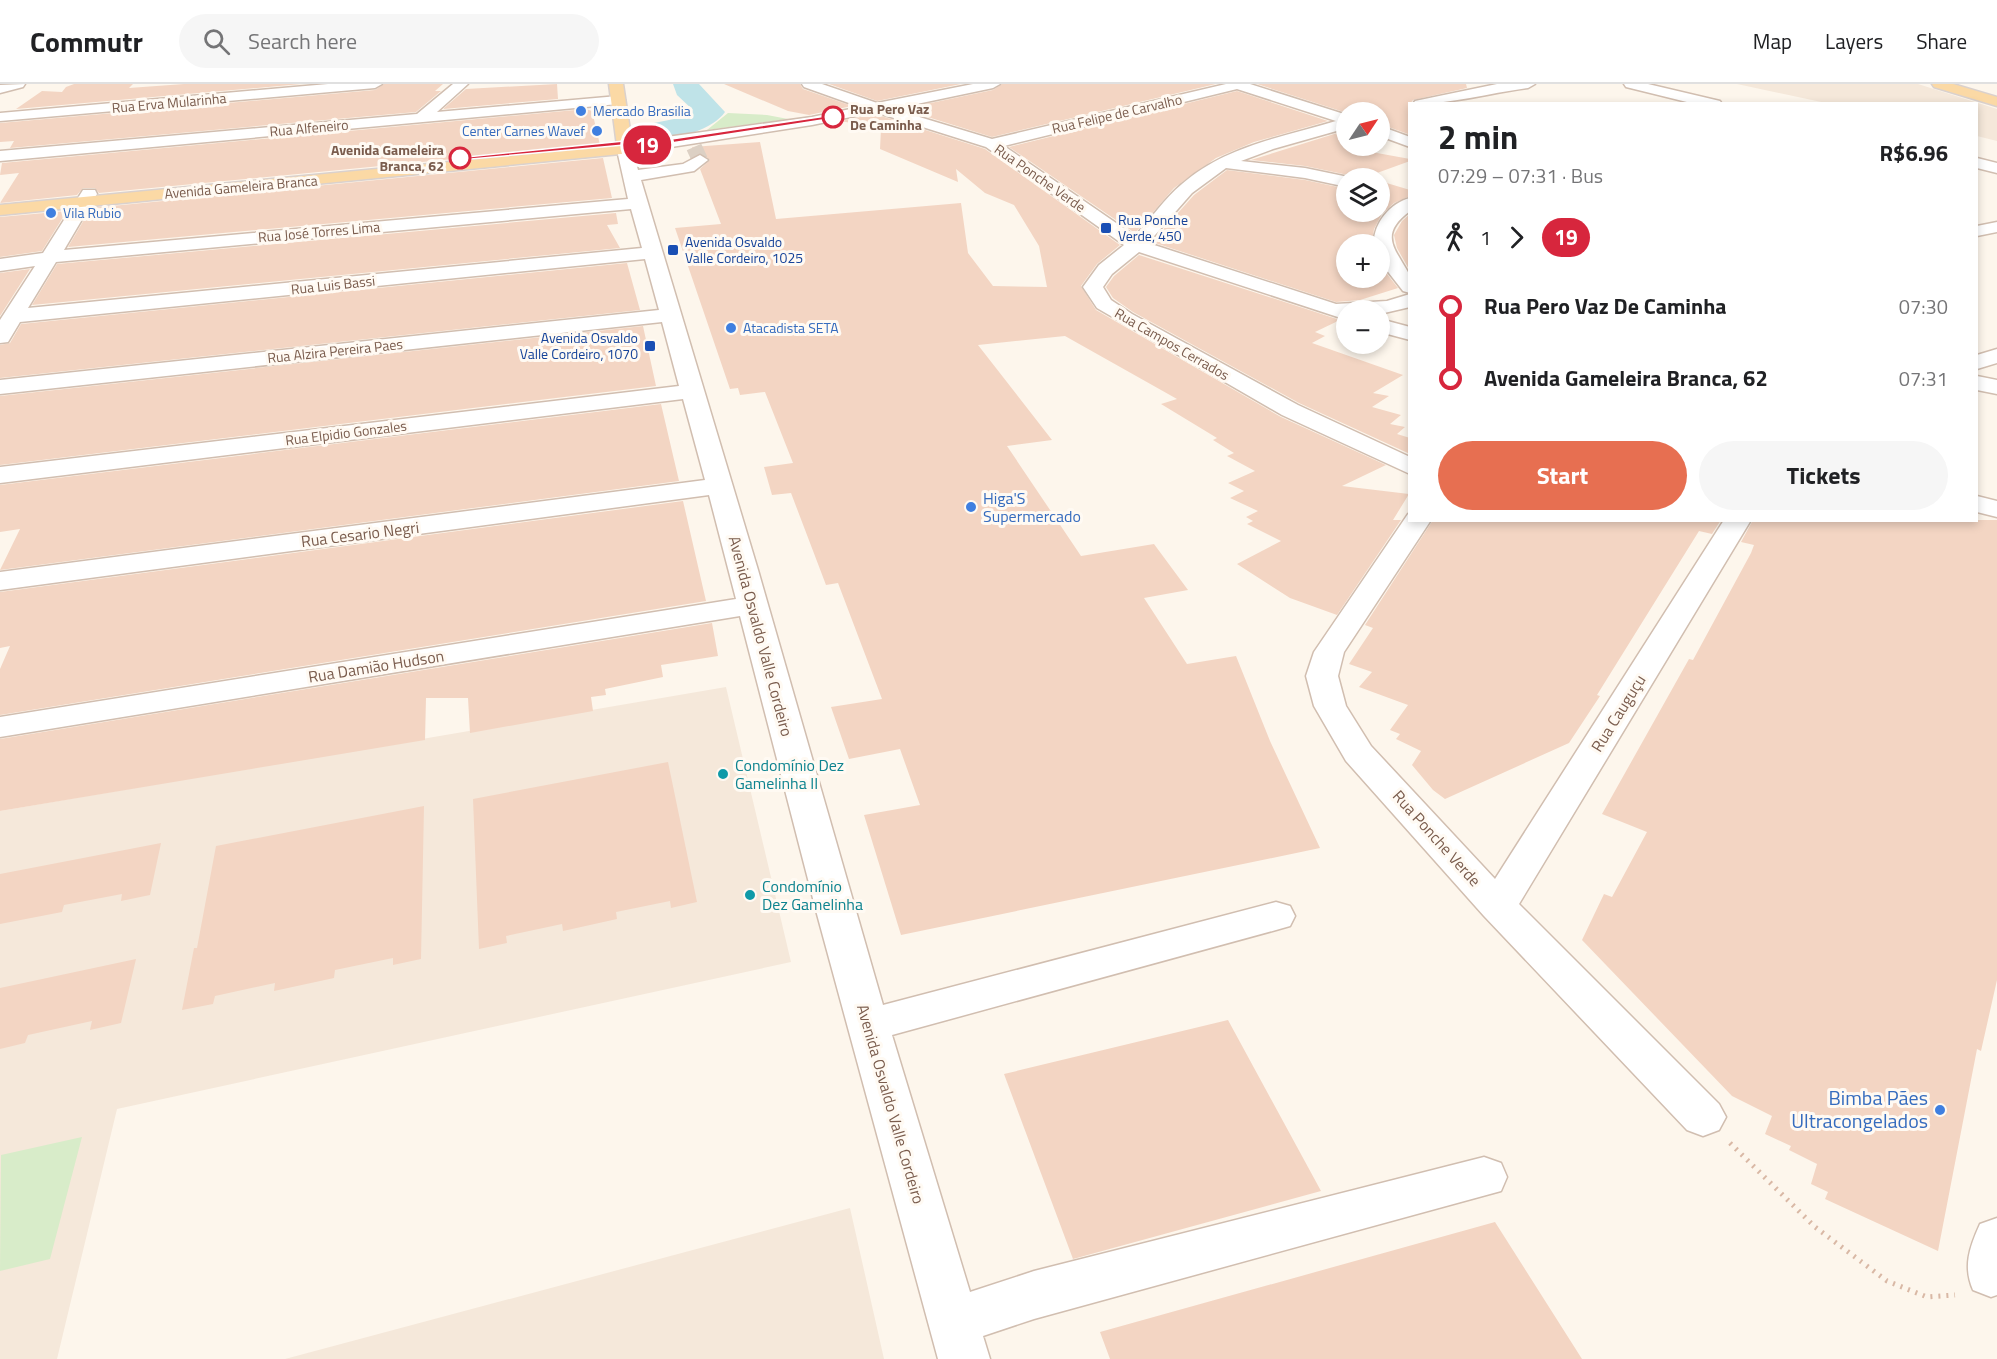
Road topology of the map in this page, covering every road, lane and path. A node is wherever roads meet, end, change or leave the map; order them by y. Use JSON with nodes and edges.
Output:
{"nodes":[{"id":1,"x":18,"y":84,"type":"edge"},
{"id":2,"x":375,"y":84,"type":"edge"},
{"id":3,"x":461,"y":84,"type":"edge"},
{"id":4,"x":616,"y":84,"type":"edge"},
{"id":5,"x":809,"y":84,"type":"edge"},
{"id":6,"x":993,"y":84,"type":"edge"},
{"id":7,"x":1239,"y":84,"type":"edge"},
{"id":8,"x":1528,"y":84,"type":"edge"},
{"id":9,"x":1631,"y":84,"type":"edge"},
{"id":10,"x":1939,"y":84,"type":"edge"},
{"id":11,"x":1972,"y":84,"type":"edge"},
{"id":12,"x":312,"y":87,"type":"edge"},
{"id":13,"x":0,"y":88,"type":"edge"},
{"id":14,"x":1997,"y":91,"type":"edge"},
{"id":15,"x":618,"y":100,"type":"junction"},
{"id":16,"x":1428,"y":102,"type":"edge"},
{"id":17,"x":1707,"y":102,"type":"edge"},
{"id":18,"x":1997,"y":102,"type":"edge"},
{"id":19,"x":876,"y":108,"type":"junction"},
{"id":20,"x":0,"y":117,"type":"edge"},
{"id":21,"x":422,"y":117,"type":"junction"},
{"id":22,"x":1336,"y":118,"type":"edge"},
{"id":23,"x":1336,"y":125,"type":"edge"},
{"id":24,"x":1390,"y":135,"type":"edge"},
{"id":25,"x":1408,"y":141,"type":"edge"},
{"id":26,"x":991,"y":144,"type":"junction"},
{"id":27,"x":695,"y":148,"type":"junction"},
{"id":28,"x":0,"y":156,"type":"edge"},
{"id":29,"x":633,"y":163,"type":"junction"},
{"id":30,"x":1978,"y":163,"type":"edge"},
{"id":31,"x":1220,"y":164,"type":"junction"},
{"id":32,"x":1997,"y":168,"type":"edge"},
{"id":33,"x":1336,"y":179,"type":"edge"},
{"id":34,"x":1390,"y":195,"type":"dead end"},
{"id":35,"x":85,"y":198,"type":"junction"},
{"id":36,"x":1408,"y":201,"type":"edge"},
{"id":37,"x":0,"y":202,"type":"edge"},
{"id":38,"x":1408,"y":204,"type":"edge"},
{"id":39,"x":0,"y":210,"type":"edge"},
{"id":40,"x":1997,"y":227,"type":"edge"},
{"id":41,"x":1978,"y":231,"type":"edge"},
{"id":42,"x":1136,"y":245,"type":"junction"},
{"id":43,"x":653,"y":254,"type":"junction"},
{"id":44,"x":47,"y":259,"type":"junction"},
{"id":45,"x":0,"y":265,"type":"edge"},
{"id":46,"x":1408,"y":285,"type":"edge"},
{"id":47,"x":1408,"y":301,"type":"edge"},
{"id":48,"x":1390,"y":307,"type":"edge"},
{"id":49,"x":1336,"y":311,"type":"edge"},
{"id":50,"x":671,"y":315,"type":"junction"},
{"id":51,"x":1390,"y":328,"type":"edge"},
{"id":52,"x":4,"y":329,"type":"edge"},
{"id":53,"x":1408,"y":333,"type":"edge"},
{"id":54,"x":1997,"y":356,"type":"edge"},
{"id":55,"x":1978,"y":362,"type":"edge"},
{"id":56,"x":1978,"y":383,"type":"edge"},
{"id":57,"x":0,"y":387,"type":"edge"},
{"id":58,"x":1997,"y":387,"type":"edge"},
{"id":59,"x":693,"y":391,"type":"junction"},
{"id":60,"x":1408,"y":465,"type":"edge"},
{"id":61,"x":0,"y":475,"type":"edge"},
{"id":62,"x":720,"y":486,"type":"junction"},
{"id":63,"x":1978,"y":504,"type":"edge"},
{"id":64,"x":1997,"y":509,"type":"edge"},
{"id":65,"x":1417,"y":522,"type":"edge"},
{"id":66,"x":1737,"y":522,"type":"edge"},
{"id":67,"x":0,"y":581,"type":"edge"},
{"id":68,"x":752,"y":605,"type":"junction"},
{"id":69,"x":0,"y":727,"type":"edge"},
{"id":70,"x":1498,"y":906,"type":"junction"},
{"id":71,"x":1276,"y":916,"type":"dead end"},
{"id":72,"x":868,"y":1025,"type":"junction"},
{"id":73,"x":1703,"y":1117,"type":"joint"},
{"id":74,"x":1484,"y":1177,"type":"dead end"},
{"id":75,"x":1994,"y":1257,"type":"edge"},
{"id":76,"x":958,"y":1340,"type":"edge"}],
"edges":[{"from":1,"to":13,"type":"street"},
{"from":2,"to":12,"type":"street","name":"Rua Erva Mularinha"},
{"from":3,"to":21,"type":"street"},
{"from":4,"to":15,"type":"main road","name":"Avenida Osvaldo Valle Cordeiro"},
{"from":5,"to":19,"type":"street","name":"Rua Ponche Verde"},
{"from":6,"to":19,"type":"street"},
{"from":7,"to":22,"type":"street"},
{"from":7,"to":26,"type":"street","name":"Rua Felipe de Carvalho"},
{"from":8,"to":16,"type":"street"},
{"from":9,"to":17,"type":"street"},
{"from":10,"to":18,"type":"main road"},
{"from":11,"to":14,"type":"main road"},
{"from":12,"to":20,"type":"street","name":"Rua Erva Mularinha"},
{"from":15,"to":21,"type":"street","name":"Rua Alfeneiro"},
{"from":15,"to":29,"type":"main road","name":"Avenida Osvaldo Valle Cordeiro"},
{"from":19,"to":26,"type":"street","name":"Rua Ponche Verde"},
{"from":19,"to":27,"type":"street"},
{"from":21,"to":28,"type":"street","name":"Rua Alfeneiro"},
{"from":23,"to":31,"type":"street","name":"Rua Campos Cerrados"},
{"from":24,"to":25,"type":"street"},
{"from":26,"to":42,"type":"street","name":"Rua Ponche Verde"},
{"from":27,"to":29,"type":"street"},
{"from":27,"to":29,"type":"street"},
{"from":29,"to":35,"type":"main road","name":"Avenida Gameleira Branca"},
{"from":29,"to":43,"type":"street","name":"Avenida Osvaldo Valle Cordeiro"},
{"from":29,"to":44,"type":"street","name":"Rua José Torres Lima"},
{"from":30,"to":32,"type":"street"},
{"from":31,"to":33,"type":"street"},
{"from":31,"to":42,"type":"street","name":"Rua Campos Cerrados"},
{"from":34,"to":36,"type":"street"},
{"from":35,"to":37,"type":"main road","name":"Avenida Gameleira Branca"},
{"from":35,"to":39,"type":"main road","name":"Avenida Gameleira Branca"},
{"from":35,"to":44,"type":"street"},
{"from":38,"to":46,"type":"street"},
{"from":40,"to":41,"type":"street"},
{"from":42,"to":49,"type":"street","name":"Rua Ponche Verde"},
{"from":42,"to":60,"type":"street","name":"Rua Campos Cerrados"},
{"from":43,"to":50,"type":"street","name":"Avenida Osvaldo Valle Cordeiro"},
{"from":43,"to":52,"type":"street","name":"Rua Luis Bassi"},
{"from":44,"to":45,"type":"street","name":"Rua José Torres Lima"},
{"from":44,"to":52,"type":"street"},
{"from":47,"to":48,"type":"street","name":"Rua Ponche Verde"},
{"from":50,"to":57,"type":"street","name":"Rua Alzira Pereira Paes"},
{"from":50,"to":59,"type":"street","name":"Avenida Osvaldo Valle Cordeiro"},
{"from":51,"to":53,"type":"street"},
{"from":54,"to":55,"type":"street"},
{"from":56,"to":58,"type":"street"},
{"from":59,"to":61,"type":"street","name":"Rua Elpidio Gonzales"},
{"from":59,"to":62,"type":"street","name":"Avenida Osvaldo Valle Cordeiro"},
{"from":62,"to":67,"type":"street","name":"Rua Cesario Negri"},
{"from":62,"to":68,"type":"street","name":"Avenida Osvaldo Valle Cordeiro"},
{"from":63,"to":64,"type":"street"},
{"from":65,"to":70,"type":"street","name":"Rua Ponche Verde"},
{"from":66,"to":70,"type":"street","name":"Rua Cauguçu"},
{"from":68,"to":69,"type":"street","name":"Rua Damião Hudson"},
{"from":68,"to":72,"type":"street","name":"Avenida Osvaldo Valle Cordeiro"},
{"from":70,"to":73,"type":"street","name":"Rua Ponche Verde"},
{"from":71,"to":72,"type":"street"},
{"from":72,"to":76,"type":"street","name":"Avenida Osvaldo Valle Cordeiro"},
{"from":73,"to":75,"type":"path"},
{"from":74,"to":76,"type":"street"}]}
